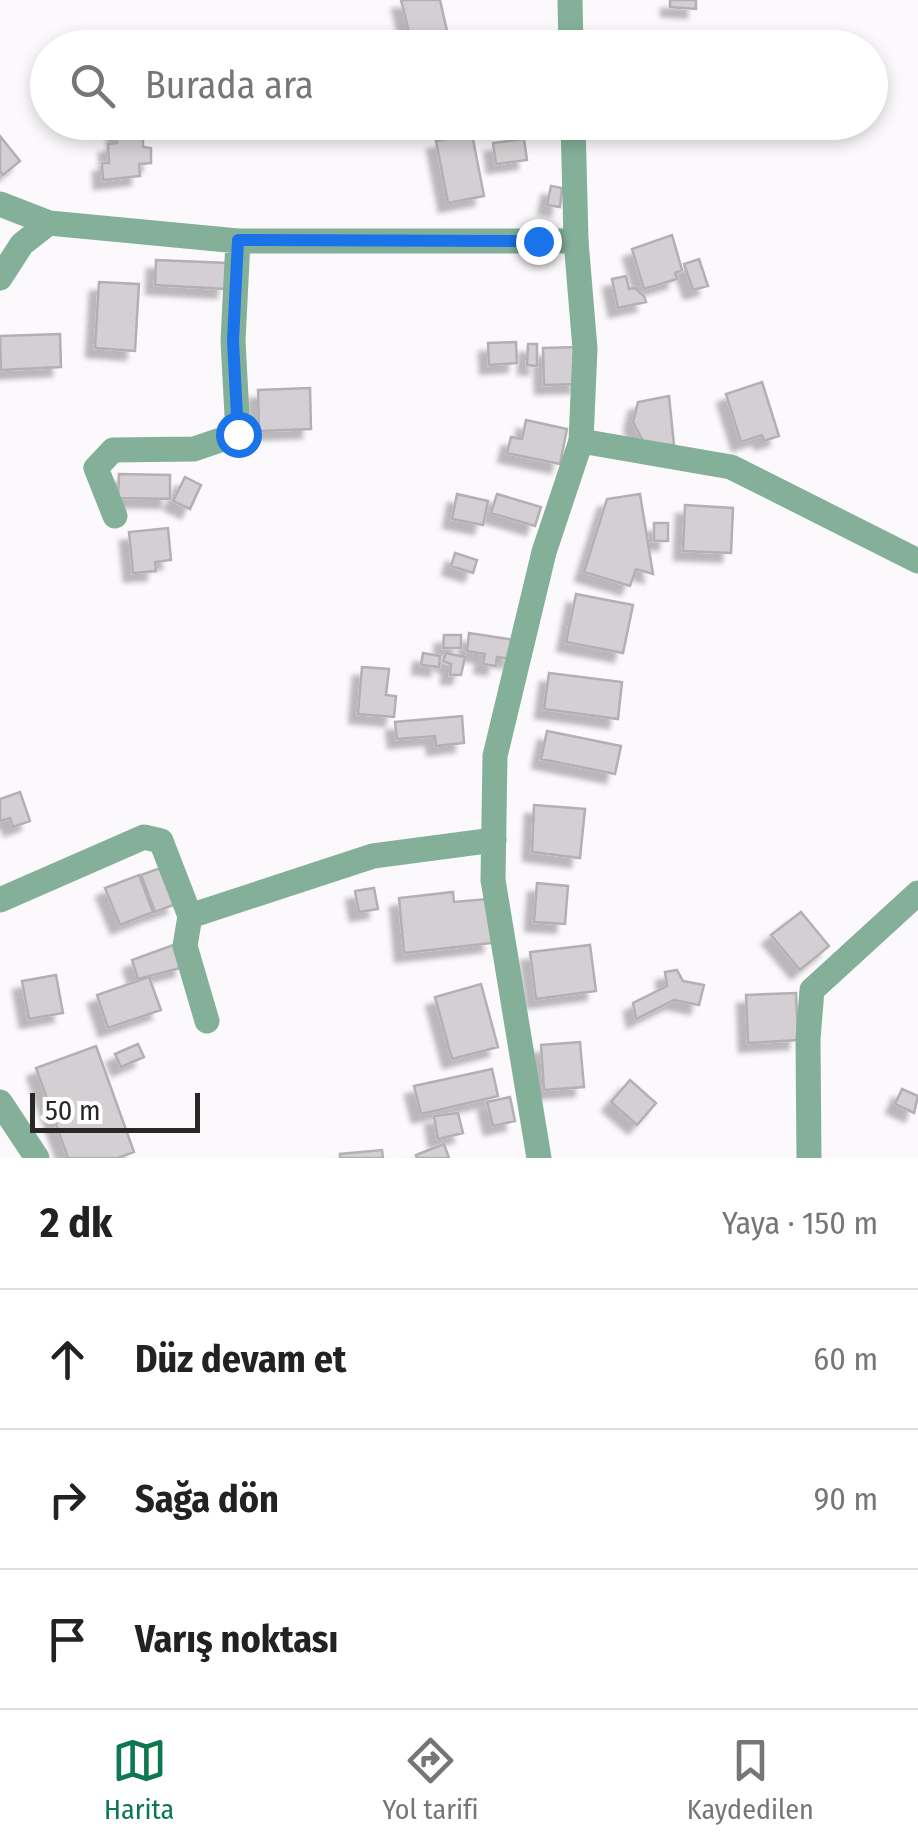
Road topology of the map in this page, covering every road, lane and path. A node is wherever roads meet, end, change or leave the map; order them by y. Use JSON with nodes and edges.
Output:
{"nodes":[{"id":1,"x":570,"y":0,"type":"edge"},
{"id":2,"x":571,"y":30,"type":"edge"},
{"id":3,"x":573,"y":140,"type":"edge"},
{"id":4,"x":0,"y":204,"type":"edge"},
{"id":5,"x":49,"y":223,"type":"junction"},
{"id":6,"x":238,"y":240,"type":"junction"},
{"id":7,"x":576,"y":241,"type":"junction"},
{"id":8,"x":0,"y":278,"type":"edge"},
{"id":9,"x":581,"y":440,"type":"junction"},
{"id":10,"x":115,"y":516,"type":"dead end"},
{"id":11,"x":918,"y":561,"type":"edge"},
{"id":12,"x":494,"y":840,"type":"junction"},
{"id":13,"x":918,"y":894,"type":"edge"},
{"id":14,"x":0,"y":900,"type":"edge"},
{"id":15,"x":190,"y":916,"type":"junction"},
{"id":16,"x":207,"y":1020,"type":"dead end"},
{"id":17,"x":0,"y":1102,"type":"edge"},
{"id":18,"x":37,"y":1158,"type":"edge"},
{"id":19,"x":539,"y":1158,"type":"edge"},
{"id":20,"x":809,"y":1158,"type":"edge"}],
"edges":[{"from":1,"to":2,"type":"street"},
{"from":3,"to":7,"type":"street"},
{"from":4,"to":5,"type":"street"},
{"from":5,"to":6,"type":"street"},
{"from":5,"to":8,"type":"street"},
{"from":6,"to":7,"type":"street"},
{"from":6,"to":10,"type":"street"},
{"from":7,"to":9,"type":"street"},
{"from":9,"to":11,"type":"street"},
{"from":9,"to":12,"type":"street"},
{"from":12,"to":15,"type":"street"},
{"from":12,"to":19,"type":"street"},
{"from":13,"to":20,"type":"street"},
{"from":14,"to":15,"type":"street"},
{"from":15,"to":16,"type":"street"},
{"from":17,"to":18,"type":"street"}]}
